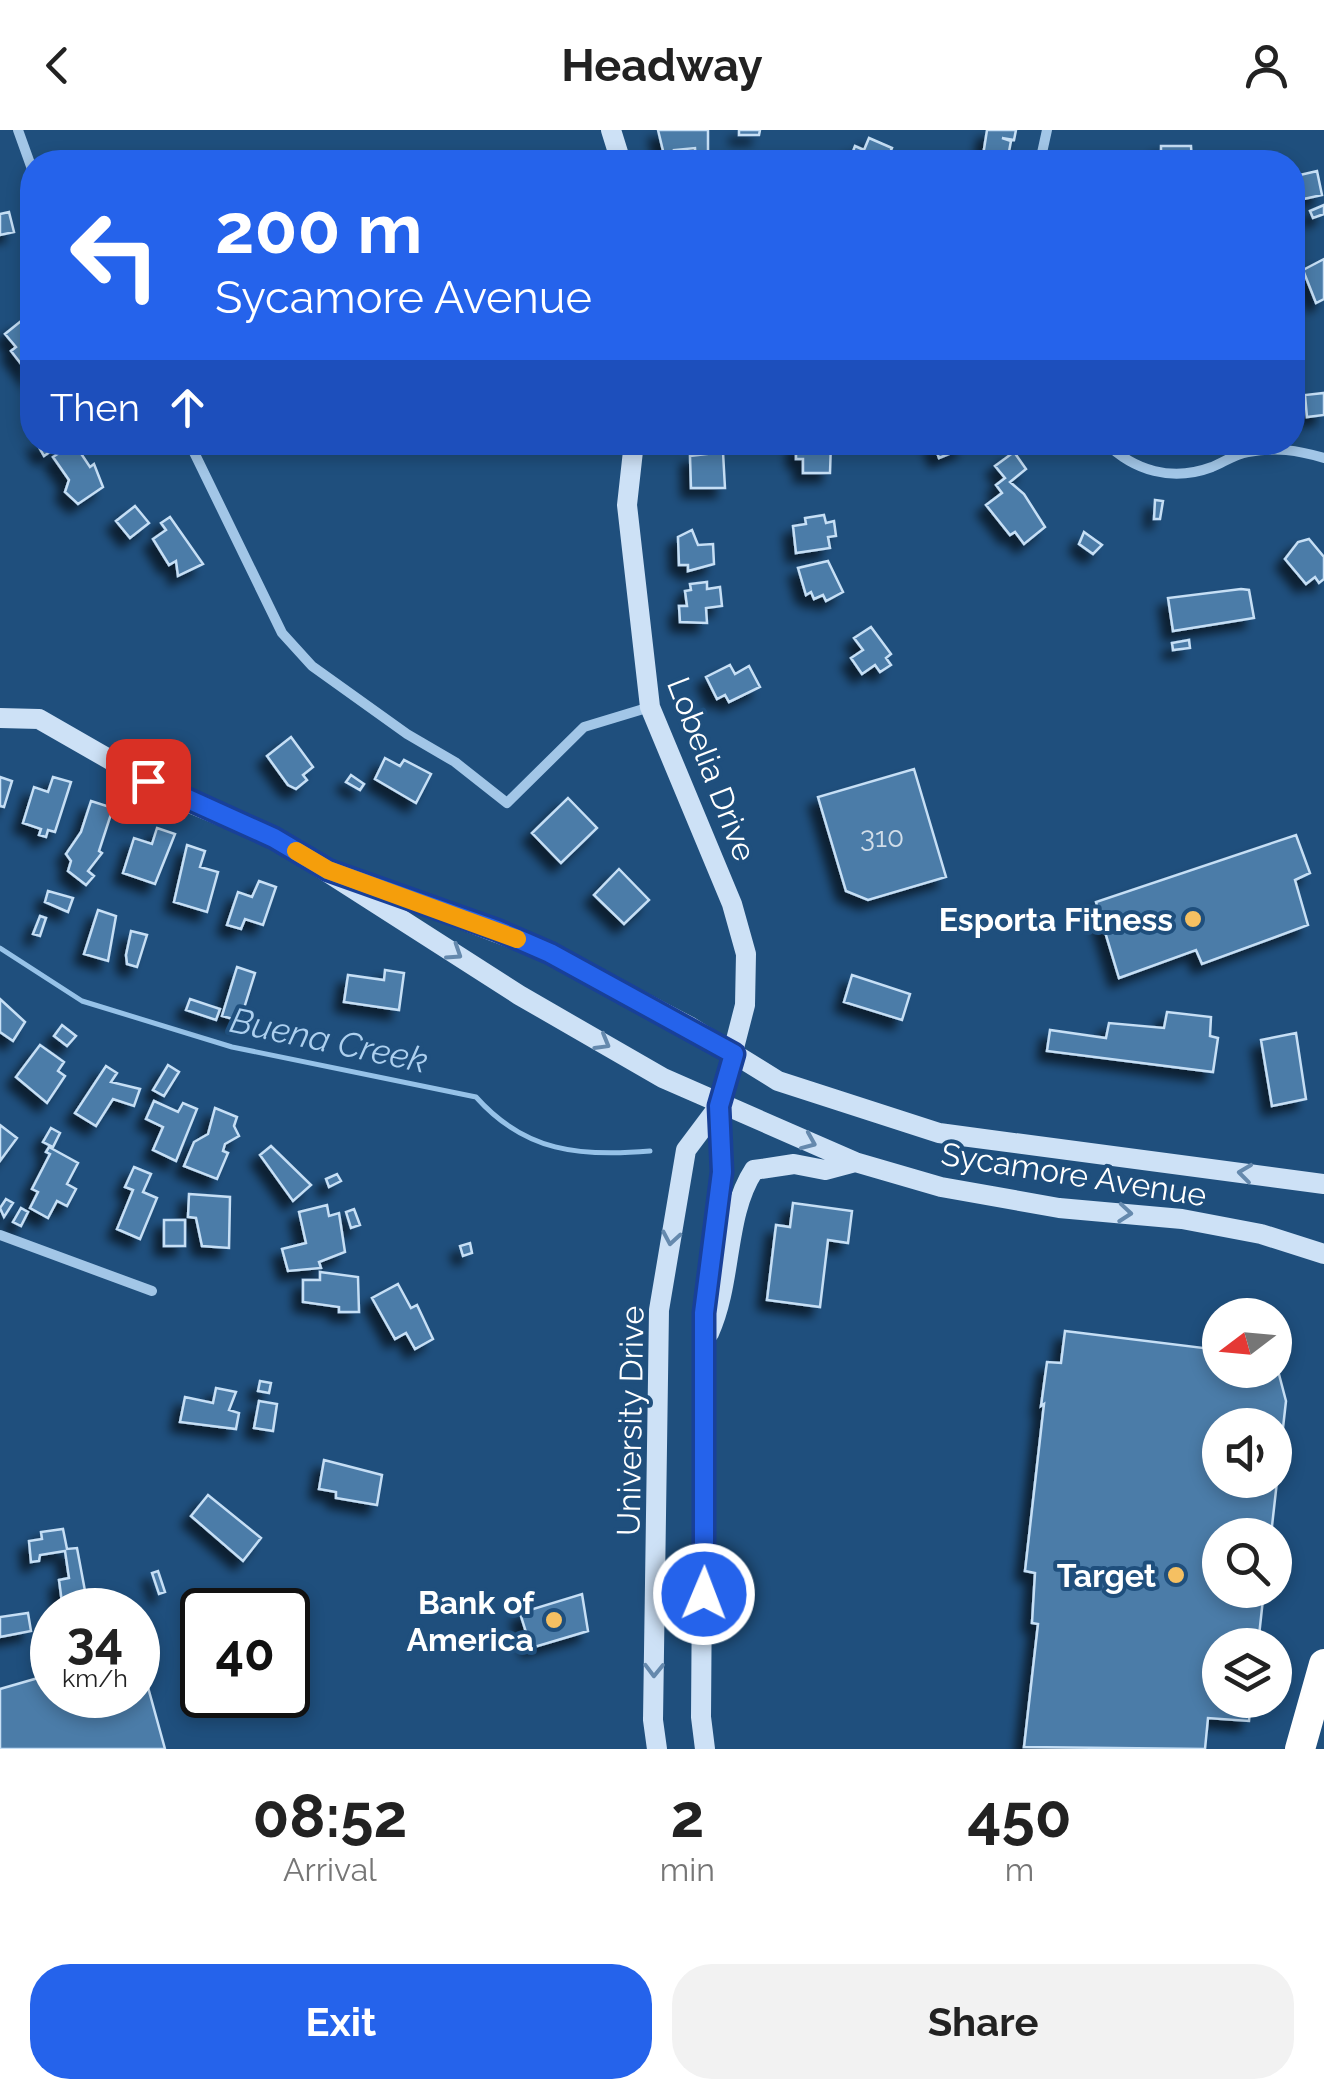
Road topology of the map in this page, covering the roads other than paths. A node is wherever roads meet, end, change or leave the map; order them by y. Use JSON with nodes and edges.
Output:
{"nodes":[{"id":1,"x":195,"y":455,"type":"edge"},
{"id":2,"x":633,"y":455,"type":"edge"},
{"id":3,"x":1119,"y":455,"type":"edge"},
{"id":4,"x":1237,"y":455,"type":"edge"},
{"id":5,"x":1322,"y":457,"type":"edge"},
{"id":6,"x":1324,"y":470,"type":"edge"},
{"id":7,"x":650,"y":708,"type":"junction"},
{"id":8,"x":0,"y":718,"type":"edge"},
{"id":9,"x":328,"y":870,"type":"junction"},
{"id":10,"x":734,"y":1054,"type":"junction"},
{"id":11,"x":719,"y":1106,"type":"junction"},
{"id":12,"x":855,"y":1162,"type":"junction"},
{"id":13,"x":1324,"y":1184,"type":"edge"},
{"id":14,"x":0,"y":1235,"type":"edge"},
{"id":15,"x":1324,"y":1254,"type":"edge"},
{"id":16,"x":152,"y":1291,"type":"dead end"},
{"id":17,"x":704,"y":1344,"type":"junction"},
{"id":18,"x":1324,"y":1664,"type":"edge"},
{"id":19,"x":657,"y":1749,"type":"edge"},
{"id":20,"x":705,"y":1749,"type":"edge"},
{"id":21,"x":1300,"y":1749,"type":"edge"}],
"edges":[{"from":1,"to":7,"type":"street"},
{"from":2,"to":7,"type":"main road","name":"Lobelia Drive"},
{"from":3,"to":4,"type":"street"},
{"from":5,"to":6,"type":"street"},
{"from":7,"to":10,"type":"main road","name":"Lobelia Drive"},
{"from":8,"to":9,"type":"main road"},
{"from":9,"to":10,"type":"main road","name":"Sycamore Avenue"},
{"from":9,"to":11,"type":"main road","name":"Sycamore Avenue","one_way":true},
{"from":10,"to":11,"type":"main road","name":"University Drive"},
{"from":13,"to":10,"type":"main road","name":"Sycamore Avenue","one_way":true},
{"from":11,"to":12,"type":"main road","name":"Sycamore Avenue","one_way":true},
{"from":11,"to":17,"type":"main road","name":"University Drive"},
{"from":11,"to":19,"type":"main road","name":"University Drive","one_way":true},
{"from":12,"to":15,"type":"main road","name":"Sycamore Avenue","one_way":true},
{"from":12,"to":17,"type":"main road"},
{"from":14,"to":16,"type":"street"},
{"from":17,"to":20,"type":"main road","name":"University Drive"},
{"from":18,"to":21,"type":"highway"}]}
